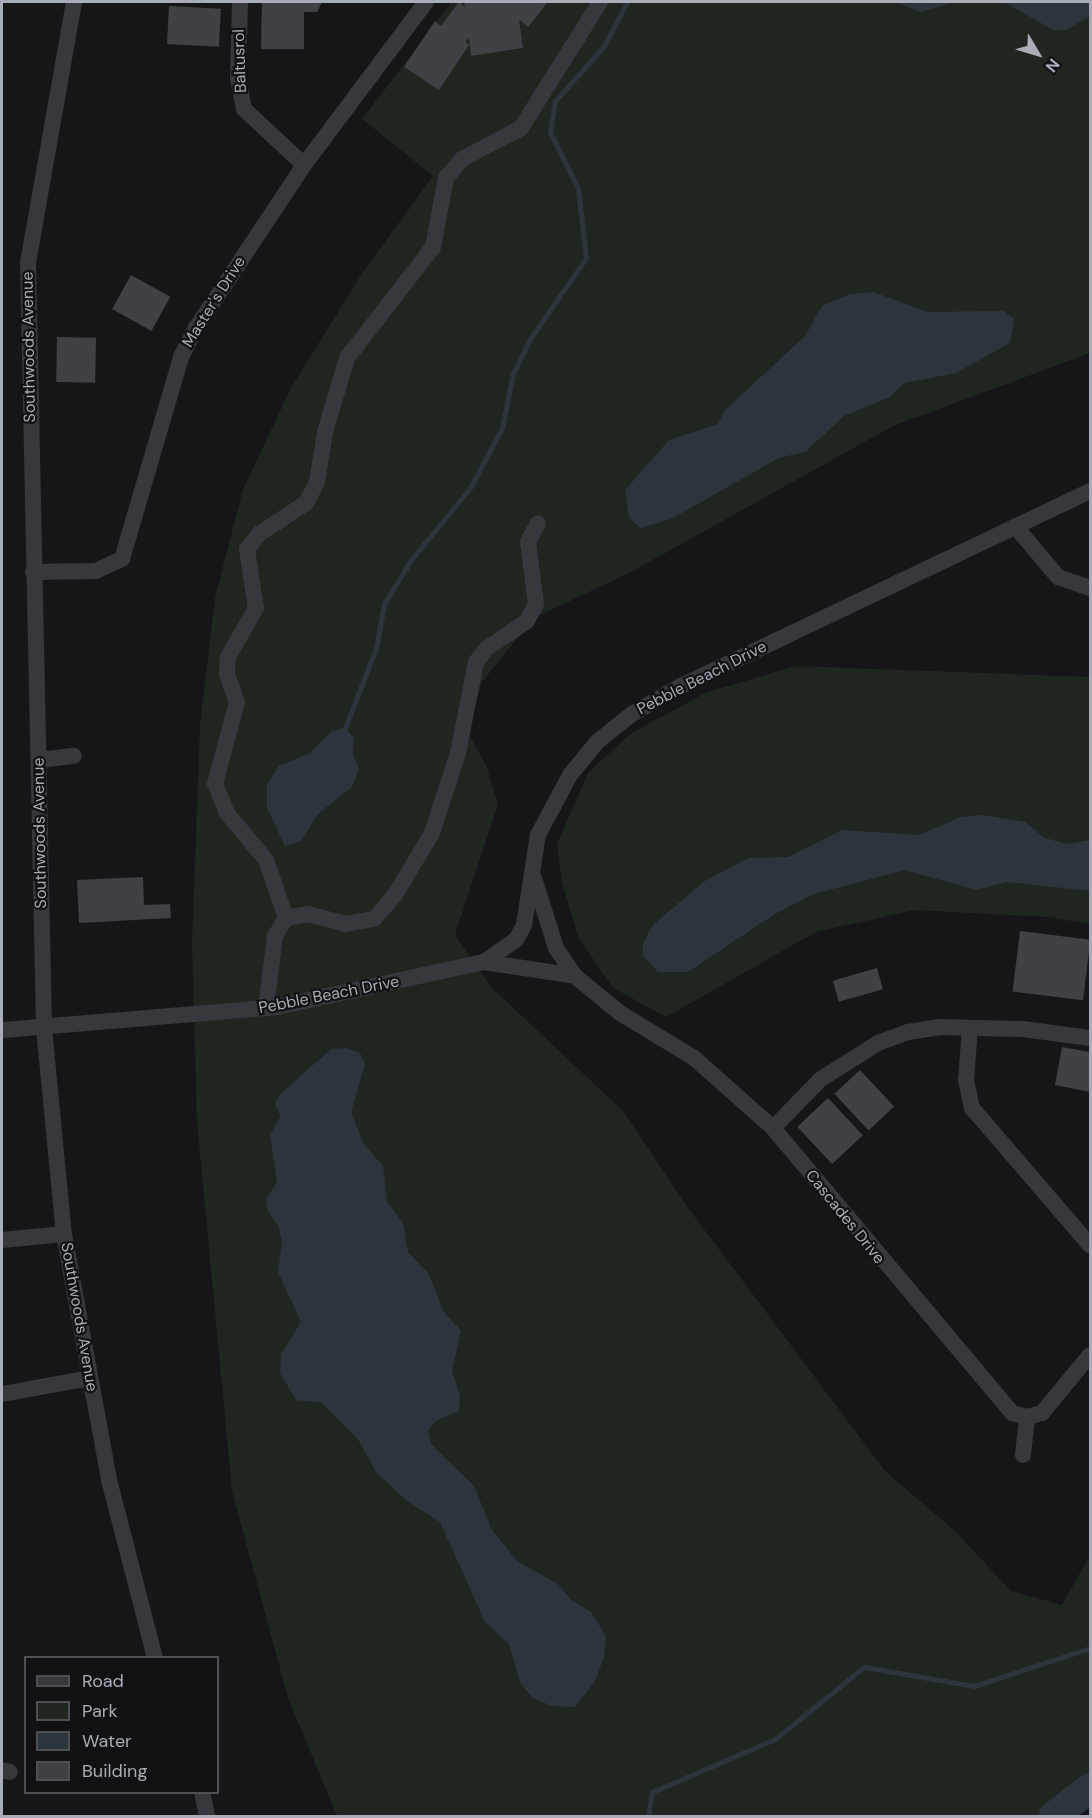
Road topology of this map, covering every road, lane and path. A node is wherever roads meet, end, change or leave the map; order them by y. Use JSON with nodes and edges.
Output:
{"nodes":[{"id":1,"x":74,"y":2,"type":"edge"},
{"id":2,"x":240,"y":2,"type":"edge"},
{"id":3,"x":426,"y":2,"type":"edge"},
{"id":4,"x":600,"y":2,"type":"edge"},
{"id":5,"x":304,"y":165,"type":"junction"},
{"id":6,"x":1090,"y":491,"type":"edge"},
{"id":7,"x":538,"y":523,"type":"dead end"},
{"id":8,"x":1016,"y":526,"type":"junction"},
{"id":9,"x":33,"y":572,"type":"junction"},
{"id":10,"x":1090,"y":588,"type":"edge"},
{"id":11,"x":74,"y":756,"type":"dead end"},
{"id":12,"x":39,"y":760,"type":"junction"},
{"id":13,"x":531,"y":869,"type":"junction"},
{"id":14,"x":286,"y":918,"type":"junction"},
{"id":15,"x":484,"y":963,"type":"junction"},
{"id":16,"x":575,"y":976,"type":"junction"},
{"id":17,"x":266,"y":1008,"type":"junction"},
{"id":18,"x":44,"y":1028,"type":"junction"},
{"id":19,"x":970,"y":1028,"type":"junction"},
{"id":20,"x":3,"y":1030,"type":"edge"},
{"id":21,"x":1090,"y":1038,"type":"edge"},
{"id":22,"x":773,"y":1128,"type":"junction"},
{"id":23,"x":64,"y":1234,"type":"junction"},
{"id":24,"x":2,"y":1240,"type":"edge"},
{"id":25,"x":1090,"y":1245,"type":"edge"},
{"id":26,"x":1090,"y":1355,"type":"edge"},
{"id":27,"x":90,"y":1378,"type":"junction"},
{"id":28,"x":2,"y":1394,"type":"edge"},
{"id":29,"x":1027,"y":1417,"type":"junction"},
{"id":30,"x":1023,"y":1455,"type":"dead end"},
{"id":31,"x":154,"y":1656,"type":"edge"},
{"id":32,"x":202,"y":1794,"type":"edge"},
{"id":33,"x":207,"y":1816,"type":"edge"}],
"edges":[{"from":1,"to":9,"type":"street","name":"Southwoods Avenue"},
{"from":2,"to":5,"type":"street","name":"Baltusrol"},
{"from":3,"to":5,"type":"street","name":"Master's Drive"},
{"from":4,"to":14,"type":"street"},
{"from":5,"to":9,"type":"street","name":"Master's Drive"},
{"from":6,"to":8,"type":"street","name":"Pebble Beach Drive"},
{"from":7,"to":14,"type":"street"},
{"from":8,"to":10,"type":"street"},
{"from":8,"to":13,"type":"street","name":"Pebble Beach Drive"},
{"from":9,"to":12,"type":"street","name":"Southwoods Avenue"},
{"from":11,"to":12,"type":"street"},
{"from":12,"to":18,"type":"street","name":"Southwoods Avenue"},
{"from":13,"to":15,"type":"street","name":"Pebble Beach Drive"},
{"from":13,"to":16,"type":"street"},
{"from":14,"to":17,"type":"street"},
{"from":15,"to":16,"type":"street"},
{"from":15,"to":17,"type":"street","name":"Pebble Beach Drive"},
{"from":16,"to":22,"type":"street","name":"Cascades Drive"},
{"from":17,"to":18,"type":"street","name":"Pebble Beach Drive"},
{"from":18,"to":20,"type":"street","name":"Pebble Beach Drive"},
{"from":18,"to":23,"type":"street","name":"Southwoods Avenue"},
{"from":19,"to":21,"type":"street"},
{"from":19,"to":22,"type":"street"},
{"from":19,"to":25,"type":"street"},
{"from":22,"to":29,"type":"street","name":"Cascades Drive"},
{"from":23,"to":24,"type":"street"},
{"from":23,"to":27,"type":"street","name":"Southwoods Avenue"},
{"from":26,"to":29,"type":"street"},
{"from":27,"to":28,"type":"street"},
{"from":27,"to":31,"type":"street","name":"Southwoods Avenue"},
{"from":29,"to":30,"type":"street"},
{"from":32,"to":33,"type":"street"}]}
